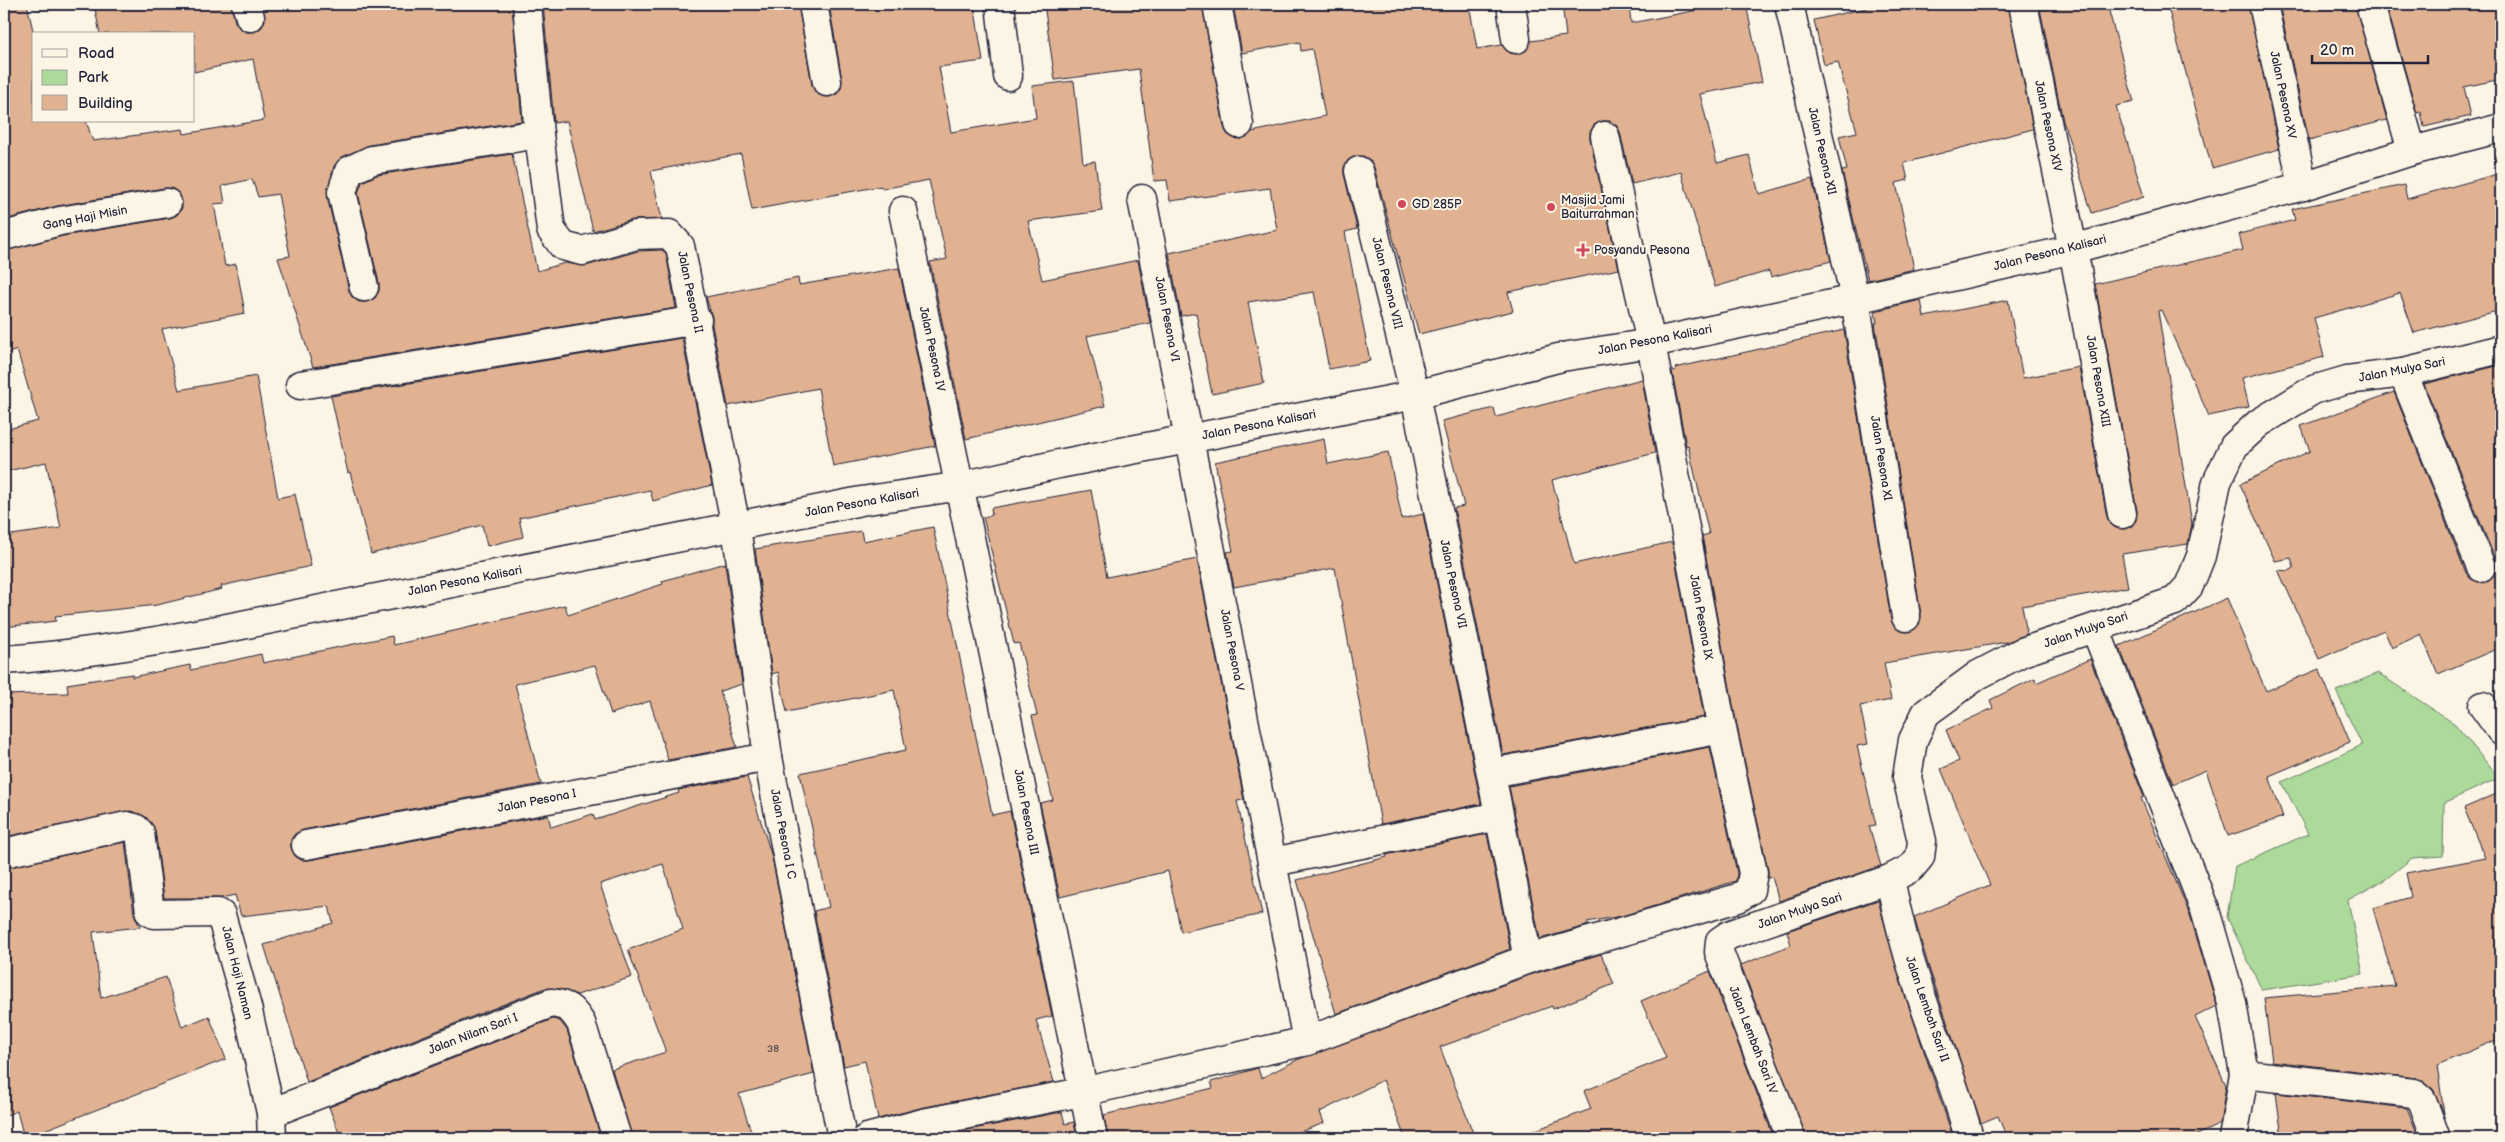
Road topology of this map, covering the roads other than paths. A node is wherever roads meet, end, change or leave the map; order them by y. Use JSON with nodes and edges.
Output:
{"nodes":[{"id":1,"x":527,"y":4,"type":"edge"},
{"id":2,"x":813,"y":4,"type":"edge"},
{"id":3,"x":1000,"y":4,"type":"edge"},
{"id":4,"x":1217,"y":4,"type":"edge"},
{"id":5,"x":1511,"y":4,"type":"edge"},
{"id":6,"x":1789,"y":4,"type":"edge"},
{"id":7,"x":2022,"y":4,"type":"edge"},
{"id":8,"x":2263,"y":4,"type":"edge"},
{"id":9,"x":2370,"y":4,"type":"edge"},
{"id":10,"x":1516,"y":39,"type":"dead end"},
{"id":11,"x":1008,"y":76,"type":"dead end"},
{"id":12,"x":827,"y":82,"type":"dead end"},
{"id":13,"x":1239,"y":124,"type":"dead end"},
{"id":14,"x":2501,"y":128,"type":"edge"},
{"id":15,"x":539,"y":134,"type":"junction"},
{"id":16,"x":1605,"y":136,"type":"dead end"},
{"id":17,"x":2412,"y":151,"type":"junction"},
{"id":18,"x":1359,"y":172,"type":"dead end"},
{"id":19,"x":2303,"y":186,"type":"junction"},
{"id":20,"x":1142,"y":199,"type":"dead end"},
{"id":21,"x":167,"y":203,"type":"dead end"},
{"id":22,"x":903,"y":211,"type":"dead end"},
{"id":23,"x":4,"y":236,"type":"edge"},
{"id":24,"x":2073,"y":249,"type":"junction"},
{"id":25,"x":364,"y":287,"type":"dead end"},
{"id":26,"x":1855,"y":299,"type":"junction"},
{"id":27,"x":697,"y":320,"type":"junction"},
{"id":28,"x":1651,"y":343,"type":"junction"},
{"id":29,"x":2501,"y":349,"type":"edge"},
{"id":30,"x":2402,"y":373,"type":"junction"},
{"id":31,"x":300,"y":385,"type":"dead end"},
{"id":32,"x":1414,"y":395,"type":"junction"},
{"id":33,"x":1191,"y":438,"type":"junction"},
{"id":34,"x":961,"y":486,"type":"junction"},
{"id":35,"x":2122,"y":514,"type":"dead end"},
{"id":36,"x":736,"y":527,"type":"junction"},
{"id":37,"x":2481,"y":567,"type":"dead end"},
{"id":38,"x":1906,"y":617,"type":"dead end"},
{"id":39,"x":2095,"y":628,"type":"junction"},
{"id":40,"x":4,"y":660,"type":"edge"},
{"id":41,"x":2483,"y":706,"type":"dead end"},
{"id":42,"x":1722,"y":729,"type":"junction"},
{"id":43,"x":2501,"y":732,"type":"edge"},
{"id":44,"x":768,"y":758,"type":"junction"},
{"id":45,"x":1492,"y":773,"type":"junction"},
{"id":46,"x":1499,"y":816,"type":"junction"},
{"id":47,"x":306,"y":846,"type":"dead end"},
{"id":48,"x":4,"y":853,"type":"edge"},
{"id":49,"x":1273,"y":862,"type":"junction"},
{"id":50,"x":1890,"y":879,"type":"junction"},
{"id":51,"x":1720,"y":941,"type":"joint"},
{"id":52,"x":1528,"y":959,"type":"junction"},
{"id":53,"x":1307,"y":1040,"type":"junction"},
{"id":54,"x":2244,"y":1074,"type":"junction"},
{"id":55,"x":1082,"y":1092,"type":"junction"},
{"id":56,"x":272,"y":1126,"type":"edge"},
{"id":57,"x":617,"y":1138,"type":"edge"},
{"id":58,"x":842,"y":1138,"type":"edge"},
{"id":59,"x":867,"y":1138,"type":"edge"},
{"id":60,"x":1093,"y":1138,"type":"edge"},
{"id":61,"x":1791,"y":1138,"type":"edge"},
{"id":62,"x":1969,"y":1138,"type":"edge"},
{"id":63,"x":2233,"y":1138,"type":"edge"},
{"id":64,"x":2436,"y":1138,"type":"edge"}],
"edges":[{"from":1,"to":15,"type":"street","name":"Jalan Pesona II"},
{"from":2,"to":12,"type":"street"},
{"from":3,"to":11,"type":"street"},
{"from":4,"to":13,"type":"street"},
{"from":5,"to":10,"type":"street"},
{"from":6,"to":26,"type":"street","name":"Jalan Pesona XII"},
{"from":7,"to":24,"type":"street","name":"Jalan Pesona XIV"},
{"from":8,"to":19,"type":"street","name":"Jalan Pesona XV"},
{"from":9,"to":17,"type":"street"},
{"from":14,"to":17,"type":"street","name":"Jalan Pesona Kalisari"},
{"from":15,"to":25,"type":"street"},
{"from":15,"to":27,"type":"street","name":"Jalan Pesona II"},
{"from":16,"to":28,"type":"street","name":"Jalan Pesona IX"},
{"from":17,"to":19,"type":"street","name":"Jalan Pesona Kalisari"},
{"from":18,"to":32,"type":"street","name":"Jalan Pesona VIII"},
{"from":19,"to":24,"type":"street","name":"Jalan Pesona Kalisari"},
{"from":20,"to":33,"type":"street","name":"Jalan Pesona VI"},
{"from":21,"to":23,"type":"street","name":"Gang Haji Misin"},
{"from":22,"to":34,"type":"street","name":"Jalan Pesona IV"},
{"from":24,"to":26,"type":"street","name":"Jalan Pesona Kalisari"},
{"from":24,"to":35,"type":"street","name":"Jalan Pesona XIII"},
{"from":26,"to":28,"type":"street","name":"Jalan Pesona Kalisari"},
{"from":26,"to":38,"type":"street","name":"Jalan Pesona XI"},
{"from":27,"to":31,"type":"street"},
{"from":27,"to":36,"type":"street","name":"Jalan Pesona II"},
{"from":28,"to":32,"type":"street","name":"Jalan Pesona Kalisari"},
{"from":28,"to":42,"type":"street","name":"Jalan Pesona IX"},
{"from":29,"to":30,"type":"street","name":"Jalan Mulya Sari"},
{"from":30,"to":37,"type":"street"},
{"from":30,"to":39,"type":"street","name":"Jalan Mulya Sari"},
{"from":32,"to":33,"type":"street","name":"Jalan Pesona Kalisari"},
{"from":32,"to":45,"type":"street","name":"Jalan Pesona VII"},
{"from":33,"to":34,"type":"street","name":"Jalan Pesona Kalisari"},
{"from":33,"to":49,"type":"street","name":"Jalan Pesona V"},
{"from":34,"to":36,"type":"street","name":"Jalan Pesona Kalisari"},
{"from":34,"to":55,"type":"street","name":"Jalan Pesona III"},
{"from":36,"to":40,"type":"street","name":"Jalan Pesona Kalisari"},
{"from":36,"to":44,"type":"street","name":"Jalan Pesona I C"},
{"from":39,"to":50,"type":"street","name":"Jalan Mulya Sari"},
{"from":39,"to":54,"type":"street"},
{"from":41,"to":43,"type":"street"},
{"from":42,"to":45,"type":"street"},
{"from":42,"to":52,"type":"street","name":"Jalan Pesona IX"},
{"from":44,"to":47,"type":"street","name":"Jalan Pesona I"},
{"from":44,"to":58,"type":"street","name":"Jalan Pesona I C"},
{"from":45,"to":46,"type":"street","name":"Jalan Pesona VII"},
{"from":46,"to":49,"type":"street"},
{"from":46,"to":52,"type":"street","name":"Jalan Pesona VII"},
{"from":48,"to":56,"type":"street","name":"Jalan Haji Naman"},
{"from":49,"to":53,"type":"street","name":"Jalan Pesona V"},
{"from":50,"to":51,"type":"street","name":"Jalan Mulya Sari"},
{"from":50,"to":62,"type":"street","name":"Jalan Lembah Sari II"},
{"from":51,"to":61,"type":"street","name":"Jalan Lembah Sari IV"},
{"from":52,"to":53,"type":"street"},
{"from":53,"to":55,"type":"street"},
{"from":54,"to":63,"type":"street"},
{"from":54,"to":64,"type":"street"},
{"from":55,"to":59,"type":"street"},
{"from":55,"to":60,"type":"street","name":"Jalan Pesona III"},
{"from":56,"to":57,"type":"street","name":"Jalan Nilam Sari I"}]}
